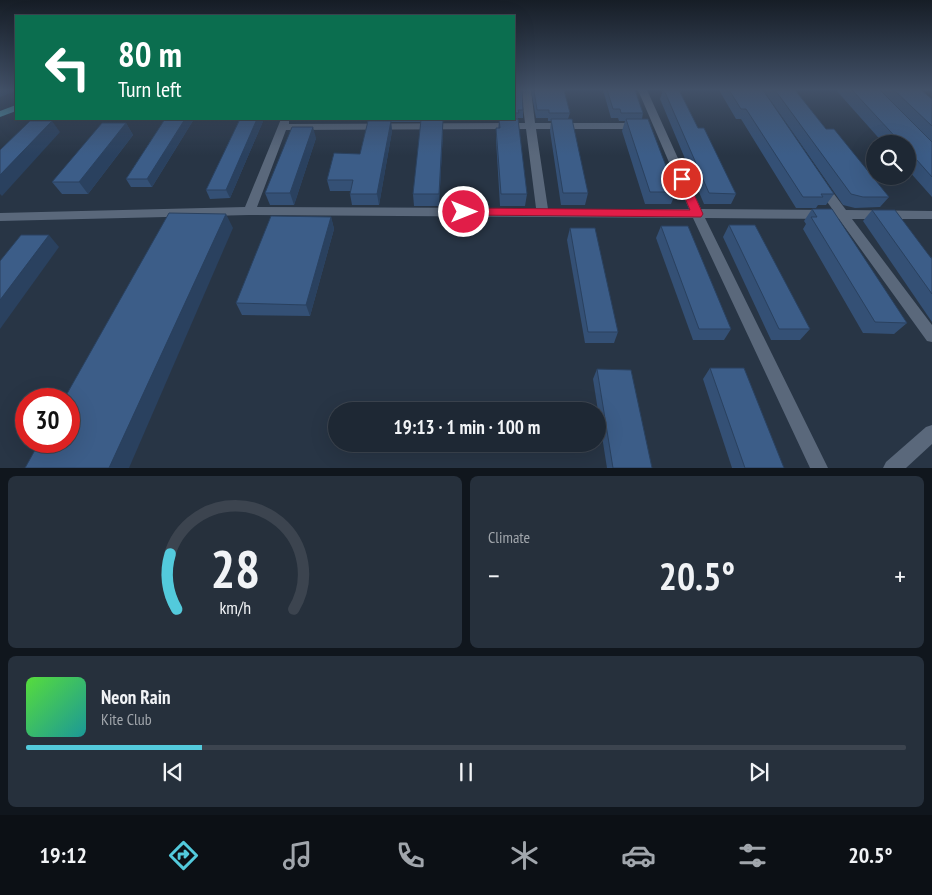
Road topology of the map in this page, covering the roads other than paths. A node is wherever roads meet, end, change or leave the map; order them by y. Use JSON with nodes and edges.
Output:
{"nodes":[{"id":1,"x":529,"y":112,"type":"edge"},
{"id":2,"x":653,"y":112,"type":"edge"},
{"id":3,"x":284,"y":123,"type":"edge"},
{"id":4,"x":531,"y":125,"type":"junction"},
{"id":5,"x":659,"y":126,"type":"junction"},
{"id":6,"x":812,"y":172,"type":"edge"},
{"id":7,"x":249,"y":211,"type":"junction"},
{"id":8,"x":542,"y":212,"type":"junction"},
{"id":9,"x":840,"y":213,"type":"junction"},
{"id":10,"x":697,"y":214,"type":"junction"},
{"id":11,"x":932,"y":215,"type":"edge"},
{"id":12,"x":0,"y":216,"type":"edge"},
{"id":13,"x":932,"y":336,"type":"edge"},
{"id":14,"x":932,"y":433,"type":"edge"},
{"id":15,"x":819,"y":468,"type":"edge"},
{"id":16,"x":892,"y":468,"type":"edge"}],
"edges":[{"from":1,"to":4,"type":"street"},
{"from":2,"to":5,"type":"street"},
{"from":3,"to":4,"type":"street"},
{"from":3,"to":7,"type":"street"},
{"from":4,"to":5,"type":"street"},
{"from":4,"to":8,"type":"street"},
{"from":5,"to":10,"type":"street"},
{"from":6,"to":9,"type":"street"},
{"from":7,"to":8,"type":"street"},
{"from":7,"to":12,"type":"street"},
{"from":8,"to":10,"type":"street"},
{"from":9,"to":10,"type":"street"},
{"from":9,"to":11,"type":"street"},
{"from":9,"to":13,"type":"street"},
{"from":10,"to":15,"type":"street"},
{"from":14,"to":16,"type":"street"}]}
